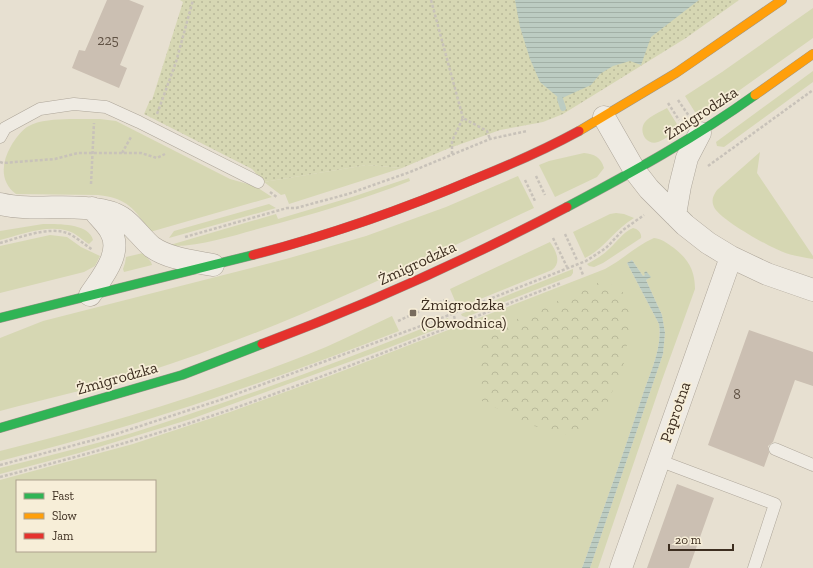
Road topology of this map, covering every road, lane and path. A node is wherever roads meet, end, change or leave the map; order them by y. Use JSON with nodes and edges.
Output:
{"nodes":[{"id":1,"x":193,"y":0,"type":"edge"},
{"id":2,"x":431,"y":0,"type":"edge"},
{"id":3,"x":782,"y":0,"type":"edge"},
{"id":4,"x":813,"y":54,"type":"edge"},
{"id":5,"x":813,"y":90,"type":"edge"},
{"id":6,"x":678,"y":100,"type":"dead end"},
{"id":7,"x":669,"y":105,"type":"dead end"},
{"id":8,"x":94,"y":106,"type":"junction"},
{"id":9,"x":604,"y":117,"type":"junction"},
{"id":10,"x":463,"y":118,"type":"junction"},
{"id":11,"x":680,"y":123,"type":"dead end"},
{"id":12,"x":695,"y":125,"type":"junction"},
{"id":13,"x":151,"y":128,"type":"junction"},
{"id":14,"x":530,"y":131,"type":"dead end"},
{"id":15,"x":0,"y":137,"type":"edge"},
{"id":16,"x":490,"y":139,"type":"junction"},
{"id":17,"x":177,"y":141,"type":"junction"},
{"id":18,"x":92,"y":153,"type":"junction"},
{"id":19,"x":452,"y":154,"type":"junction"},
{"id":20,"x":0,"y":162,"type":"edge"},
{"id":21,"x":704,"y":170,"type":"dead end"},
{"id":22,"x":635,"y":171,"type":"junction"},
{"id":23,"x":535,"y":175,"type":"dead end"},
{"id":24,"x":522,"y":176,"type":"dead end"},
{"id":25,"x":258,"y":182,"type":"dead end"},
{"id":26,"x":91,"y":184,"type":"dead end"},
{"id":27,"x":546,"y":196,"type":"dead end"},
{"id":28,"x":535,"y":202,"type":"dead end"},
{"id":29,"x":0,"y":204,"type":"edge"},
{"id":30,"x":92,"y":208,"type":"junction"},
{"id":31,"x":675,"y":215,"type":"junction"},
{"id":32,"x":641,"y":216,"type":"dead end"},
{"id":33,"x":565,"y":234,"type":"dead end"},
{"id":34,"x":554,"y":240,"type":"dead end"},
{"id":35,"x":0,"y":243,"type":"edge"},
{"id":36,"x":152,"y":247,"type":"junction"},
{"id":37,"x":113,"y":254,"type":"junction"},
{"id":38,"x":731,"y":257,"type":"junction"},
{"id":39,"x":577,"y":260,"type":"dead end"},
{"id":40,"x":213,"y":265,"type":"junction"},
{"id":41,"x":567,"y":267,"type":"junction"},
{"id":42,"x":580,"y":267,"type":"dead end"},
{"id":43,"x":583,"y":275,"type":"dead end"},
{"id":44,"x":562,"y":283,"type":"dead end"},
{"id":45,"x":813,"y":290,"type":"edge"},
{"id":46,"x":90,"y":295,"type":"junction"},
{"id":47,"x":452,"y":310,"type":"dead end"},
{"id":48,"x":454,"y":316,"type":"dead end"},
{"id":49,"x":0,"y":318,"type":"edge"},
{"id":50,"x":398,"y":321,"type":"dead end"},
{"id":51,"x":456,"y":324,"type":"junction"},
{"id":52,"x":0,"y":428,"type":"edge"},
{"id":53,"x":775,"y":449,"type":"dead end"},
{"id":54,"x":658,"y":460,"type":"junction"},
{"id":55,"x":0,"y":465,"type":"edge"},
{"id":56,"x":813,"y":465,"type":"edge"},
{"id":57,"x":0,"y":477,"type":"edge"},
{"id":58,"x":621,"y":568,"type":"edge"},
{"id":59,"x":754,"y":568,"type":"edge"}],
"edges":[{"from":1,"to":13,"type":"path"},
{"from":2,"to":10,"type":"path"},
{"from":3,"to":9,"type":"main road"},
{"from":4,"to":12,"type":"main road","name":"Żmigrodzka"},
{"from":5,"to":21,"type":"path"},
{"from":6,"to":12,"type":"path"},
{"from":7,"to":11,"type":"path"},
{"from":8,"to":13,"type":"lane"},
{"from":8,"to":15,"type":"lane"},
{"from":8,"to":18,"type":"path"},
{"from":9,"to":22,"type":"street"},
{"from":9,"to":40,"type":"main road"},
{"from":10,"to":16,"type":"path"},
{"from":10,"to":19,"type":"path"},
{"from":12,"to":22,"type":"main road","name":"Żmigrodzka"},
{"from":12,"to":31,"type":"street"},
{"from":13,"to":17,"type":"lane"},
{"from":14,"to":16,"type":"path"},
{"from":16,"to":19,"type":"path"},
{"from":17,"to":18,"type":"path"},
{"from":17,"to":25,"type":"lane"},
{"from":18,"to":20,"type":"path"},
{"from":18,"to":26,"type":"path"},
{"from":19,"to":36,"type":"path"},
{"from":22,"to":31,"type":"street"},
{"from":22,"to":52,"type":"main road","name":"Żmigrodzka"},
{"from":23,"to":27,"type":"path"},
{"from":24,"to":28,"type":"path"},
{"from":29,"to":30,"type":"street"},
{"from":30,"to":36,"type":"street"},
{"from":30,"to":37,"type":"street"},
{"from":31,"to":38,"type":"street"},
{"from":32,"to":41,"type":"path"},
{"from":33,"to":39,"type":"path"},
{"from":34,"to":41,"type":"path"},
{"from":35,"to":37,"type":"path"},
{"from":36,"to":40,"type":"street"},
{"from":37,"to":46,"type":"street"},
{"from":38,"to":45,"type":"street"},
{"from":38,"to":54,"type":"street","name":"Paprotna"},
{"from":40,"to":46,"type":"main road"},
{"from":41,"to":55,"type":"path"},
{"from":42,"to":43,"type":"path"},
{"from":44,"to":51,"type":"path"},
{"from":46,"to":49,"type":"main road"},
{"from":47,"to":50,"type":"path"},
{"from":48,"to":51,"type":"path"},
{"from":51,"to":57,"type":"path"},
{"from":53,"to":56,"type":"lane"},
{"from":54,"to":58,"type":"street","name":"Paprotna"},
{"from":54,"to":59,"type":"lane"}]}
